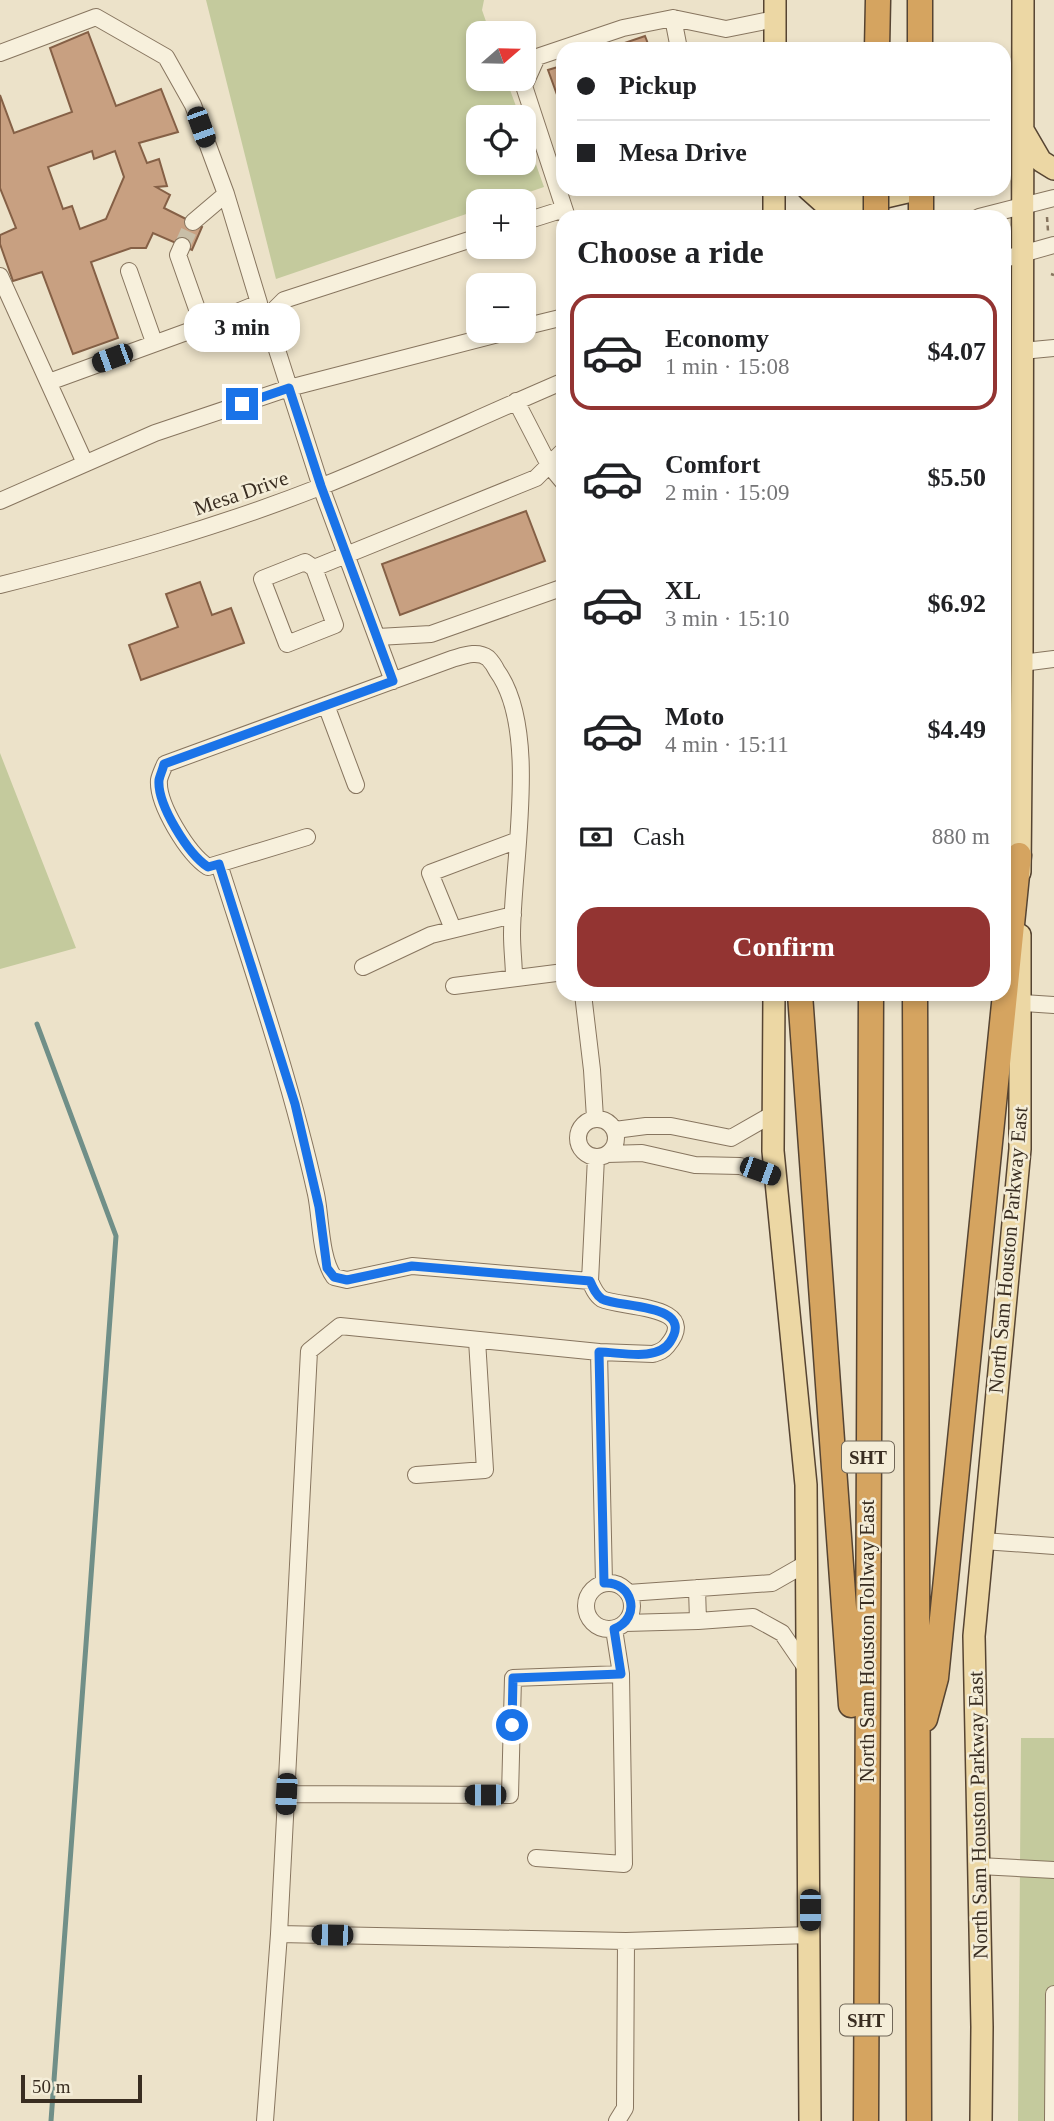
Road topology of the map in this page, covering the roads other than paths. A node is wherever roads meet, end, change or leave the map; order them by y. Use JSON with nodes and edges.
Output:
{"nodes":[{"id":1,"x":878,"y":0,"type":"edge"},
{"id":2,"x":920,"y":0,"type":"edge"},
{"id":3,"x":1023,"y":0,"type":"edge"},
{"id":4,"x":775,"y":10,"type":"edge"},
{"id":5,"x":673,"y":19,"type":"junction"},
{"id":6,"x":582,"y":42,"type":"edge"},
{"id":7,"x":678,"y":42,"type":"edge"},
{"id":8,"x":775,"y":42,"type":"edge"},
{"id":9,"x":877,"y":42,"type":"edge"},
{"id":10,"x":920,"y":42,"type":"edge"},
{"id":11,"x":556,"y":51,"type":"edge"},
{"id":12,"x":0,"y":53,"type":"edge"},
{"id":13,"x":1023,"y":128,"type":"junction"},
{"id":14,"x":1011,"y":149,"type":"edge"},
{"id":15,"x":1054,"y":169,"type":"edge"},
{"id":16,"x":556,"y":174,"type":"edge"},
{"id":17,"x":226,"y":194,"type":"junction"},
{"id":18,"x":816,"y":196,"type":"edge"},
{"id":19,"x":890,"y":196,"type":"edge"},
{"id":20,"x":1050,"y":204,"type":"edge"},
{"id":21,"x":1022,"y":206,"type":"junction"},
{"id":22,"x":1006,"y":210,"type":"edge"},
{"id":23,"x":556,"y":215,"type":"edge"},
{"id":24,"x":536,"y":219,"type":"edge"},
{"id":25,"x":193,"y":222,"type":"tunnel mouth"},
{"id":26,"x":466,"y":241,"type":"edge"},
{"id":27,"x":1051,"y":242,"type":"edge"},
{"id":28,"x":182,"y":246,"type":"tunnel mouth"},
{"id":29,"x":1014,"y":256,"type":"edge"},
{"id":30,"x":129,"y":271,"type":"dead end"},
{"id":31,"x":0,"y":276,"type":"edge"},
{"id":32,"x":266,"y":307,"type":"junction"},
{"id":33,"x":556,"y":319,"type":"edge"},
{"id":34,"x":536,"y":324,"type":"edge"},
{"id":35,"x":203,"y":327,"type":"junction"},
{"id":36,"x":154,"y":342,"type":"junction"},
{"id":37,"x":466,"y":342,"type":"edge"},
{"id":38,"x":1011,"y":344,"type":"edge"},
{"id":39,"x":1054,"y":348,"type":"edge"},
{"id":40,"x":1022,"y":355,"type":"junction"},
{"id":41,"x":49,"y":382,"type":"junction"},
{"id":42,"x":556,"y":384,"type":"edge"},
{"id":43,"x":289,"y":388,"type":"junction"},
{"id":44,"x":516,"y":401,"type":"junction"},
{"id":45,"x":556,"y":458,"type":"edge"},
{"id":46,"x":85,"y":463,"type":"junction"},
{"id":47,"x":549,"y":465,"type":"junction"},
{"id":48,"x":556,"y":473,"type":"edge"},
{"id":49,"x":321,"y":486,"type":"junction"},
{"id":50,"x":0,"y":500,"type":"edge"},
{"id":51,"x":347,"y":555,"type":"junction"},
{"id":52,"x":314,"y":568,"type":"junction"},
{"id":53,"x":0,"y":585,"type":"edge"},
{"id":54,"x":556,"y":590,"type":"edge"},
{"id":55,"x":377,"y":636,"type":"junction"},
{"id":56,"x":1054,"y":659,"type":"edge"},
{"id":57,"x":1023,"y":663,"type":"junction"},
{"id":58,"x":393,"y":681,"type":"junction"},
{"id":59,"x":326,"y":705,"type":"junction"},
{"id":60,"x":356,"y":785,"type":"dead end"},
{"id":61,"x":307,"y":837,"type":"dead end"},
{"id":62,"x":518,"y":840,"type":"junction"},
{"id":63,"x":1019,"y":855,"type":"joint"},
{"id":64,"x":219,"y":864,"type":"junction"},
{"id":65,"x":513,"y":915,"type":"junction"},
{"id":66,"x":453,"y":929,"type":"junction"},
{"id":67,"x":363,"y":967,"type":"dead end"},
{"id":68,"x":556,"y":973,"type":"edge"},
{"id":69,"x":514,"y":978,"type":"junction"},
{"id":70,"x":454,"y":986,"type":"dead end"},
{"id":71,"x":584,"y":1001,"type":"edge"},
{"id":72,"x":774,"y":1001,"type":"edge"},
{"id":73,"x":801,"y":1001,"type":"edge"},
{"id":74,"x":871,"y":1001,"type":"edge"},
{"id":75,"x":915,"y":1001,"type":"edge"},
{"id":76,"x":1013,"y":1002,"type":"junction"},
{"id":77,"x":1054,"y":1005,"type":"edge"},
{"id":78,"x":773,"y":1114,"type":"junction"},
{"id":79,"x":595,"y":1118,"type":"junction"},
{"id":80,"x":615,"y":1130,"type":"junction"},
{"id":81,"x":602,"y":1156,"type":"junction"},
{"id":82,"x":776,"y":1177,"type":"junction"},
{"id":83,"x":590,"y":1281,"type":"junction"},
{"id":84,"x":477,"y":1340,"type":"junction"},
{"id":85,"x":599,"y":1352,"type":"junction"},
{"id":86,"x":416,"y":1475,"type":"dead end"},
{"id":87,"x":983,"y":1541,"type":"junction"},
{"id":88,"x":1054,"y":1546,"type":"edge"},
{"id":89,"x":807,"y":1563,"type":"junction"},
{"id":90,"x":604,"y":1583,"type":"junction"},
{"id":91,"x":697,"y":1588,"type":"junction"},
{"id":92,"x":628,"y":1593,"type":"junction"},
{"id":93,"x":698,"y":1621,"type":"junction"},
{"id":94,"x":620,"y":1626,"type":"junction"},
{"id":95,"x":808,"y":1671,"type":"junction"},
{"id":96,"x":621,"y":1674,"type":"junction"},
{"id":97,"x":917,"y":1746,"type":"junction"},
{"id":98,"x":286,"y":1794,"type":"junction"},
{"id":99,"x":536,"y":1858,"type":"dead end"},
{"id":100,"x":979,"y":1866,"type":"junction"},
{"id":101,"x":1054,"y":1870,"type":"edge"},
{"id":102,"x":867,"y":1919,"type":"junction"},
{"id":103,"x":279,"y":1934,"type":"junction"},
{"id":104,"x":810,"y":1935,"type":"junction"},
{"id":105,"x":626,"y":1941,"type":"junction"},
{"id":106,"x":1054,"y":1994,"type":"edge"},
{"id":107,"x":623,"y":2117,"type":"edge"},
{"id":108,"x":265,"y":2121,"type":"edge"},
{"id":109,"x":810,"y":2121,"type":"edge"},
{"id":110,"x":866,"y":2121,"type":"edge"},
{"id":111,"x":919,"y":2121,"type":"edge"},
{"id":112,"x":981,"y":2121,"type":"edge"},
{"id":113,"x":1053,"y":2121,"type":"edge"}],
"edges":[{"from":1,"to":9,"type":"highway"},
{"from":2,"to":10,"type":"highway"},
{"from":3,"to":13,"type":"main road"},
{"from":4,"to":5,"type":"street"},
{"from":4,"to":8,"type":"main road"},
{"from":5,"to":6,"type":"street"},
{"from":5,"to":7,"type":"street"},
{"from":11,"to":16,"type":"street"},
{"from":12,"to":17,"type":"street"},
{"from":13,"to":14,"type":"main road"},
{"from":13,"to":15,"type":"main road"},
{"from":13,"to":21,"type":"main road"},
{"from":17,"to":25,"type":"street"},
{"from":17,"to":32,"type":"street"},
{"from":18,"to":19,"type":"main road"},
{"from":20,"to":21,"type":"street"},
{"from":21,"to":22,"type":"street"},
{"from":21,"to":29,"type":"main road"},
{"from":23,"to":24,"type":"street"},
{"from":26,"to":32,"type":"street"},
{"from":27,"to":29,"type":"street"},
{"from":28,"to":35,"type":"street"},
{"from":29,"to":40,"type":"main road"},
{"from":30,"to":36,"type":"street"},
{"from":31,"to":41,"type":"street"},
{"from":32,"to":35,"type":"street"},
{"from":32,"to":43,"type":"street"},
{"from":33,"to":34,"type":"street"},
{"from":35,"to":36,"type":"street"},
{"from":36,"to":41,"type":"street"},
{"from":37,"to":43,"type":"street"},
{"from":38,"to":40,"type":"main road"},
{"from":39,"to":40,"type":"street"},
{"from":40,"to":57,"type":"main road"},
{"from":41,"to":46,"type":"street"},
{"from":42,"to":44,"type":"street","name":"Mesa Drive"},
{"from":43,"to":46,"type":"street"},
{"from":43,"to":49,"type":"street"},
{"from":44,"to":47,"type":"street"},
{"from":44,"to":49,"type":"street","name":"Mesa Drive"},
{"from":45,"to":47,"type":"street"},
{"from":46,"to":50,"type":"street"},
{"from":47,"to":48,"type":"street"},
{"from":47,"to":51,"type":"street"},
{"from":49,"to":51,"type":"street"},
{"from":49,"to":53,"type":"street","name":"Mesa Drive"},
{"from":51,"to":52,"type":"street"},
{"from":51,"to":55,"type":"street"},
{"from":52,"to":52,"type":"street"},
{"from":54,"to":55,"type":"street"},
{"from":55,"to":58,"type":"street"},
{"from":56,"to":57,"type":"street"},
{"from":57,"to":63,"type":"main road"},
{"from":58,"to":59,"type":"street"},
{"from":58,"to":62,"type":"street"},
{"from":59,"to":60,"type":"street"},
{"from":59,"to":64,"type":"street"},
{"from":61,"to":64,"type":"street"},
{"from":62,"to":65,"type":"street"},
{"from":62,"to":66,"type":"street"},
{"from":63,"to":76,"type":"highway"},
{"from":64,"to":83,"type":"street"},
{"from":65,"to":66,"type":"street"},
{"from":65,"to":69,"type":"street"},
{"from":66,"to":67,"type":"street"},
{"from":68,"to":69,"type":"street"},
{"from":69,"to":70,"type":"street"},
{"from":71,"to":79,"type":"street"},
{"from":72,"to":78,"type":"main road"},
{"from":73,"to":102,"type":"highway"},
{"from":74,"to":102,"type":"highway","name":"North Sam Houston Tollway East","number":"SHT"},
{"from":75,"to":97,"type":"highway","number":"SHT"},
{"from":76,"to":77,"type":"street"},
{"from":76,"to":87,"type":"main road","name":"North Sam Houston Parkway East"},
{"from":76,"to":97,"type":"highway"},
{"from":78,"to":80,"type":"street"},
{"from":78,"to":82,"type":"main road"},
{"from":79,"to":80,"type":"street"},
{"from":79,"to":81,"type":"street"},
{"from":80,"to":81,"type":"street"},
{"from":81,"to":82,"type":"street"},
{"from":81,"to":83,"type":"street"},
{"from":82,"to":89,"type":"main road"},
{"from":83,"to":85,"type":"street"},
{"from":84,"to":85,"type":"street"},
{"from":84,"to":86,"type":"street"},
{"from":84,"to":98,"type":"street"},
{"from":85,"to":90,"type":"street"},
{"from":87,"to":88,"type":"street"},
{"from":87,"to":100,"type":"main road","name":"North Sam Houston Parkway East"},
{"from":89,"to":91,"type":"street"},
{"from":89,"to":95,"type":"main road"},
{"from":90,"to":92,"type":"street"},
{"from":90,"to":94,"type":"street"},
{"from":91,"to":92,"type":"street"},
{"from":91,"to":93,"type":"street"},
{"from":92,"to":94,"type":"street"},
{"from":93,"to":94,"type":"street"},
{"from":93,"to":95,"type":"street"},
{"from":94,"to":96,"type":"street"},
{"from":95,"to":104,"type":"main road"},
{"from":96,"to":98,"type":"street"},
{"from":96,"to":99,"type":"street"},
{"from":97,"to":111,"type":"highway","number":"SHT"},
{"from":98,"to":103,"type":"street"},
{"from":100,"to":101,"type":"street"},
{"from":100,"to":112,"type":"main road","name":"North Sam Houston Parkway East"},
{"from":102,"to":110,"type":"highway","name":"North Sam Houston Tollway East","number":"SHT"},
{"from":103,"to":105,"type":"street"},
{"from":103,"to":108,"type":"street"},
{"from":104,"to":105,"type":"street"},
{"from":104,"to":109,"type":"main road"},
{"from":105,"to":107,"type":"street"},
{"from":106,"to":113,"type":"street"}]}
